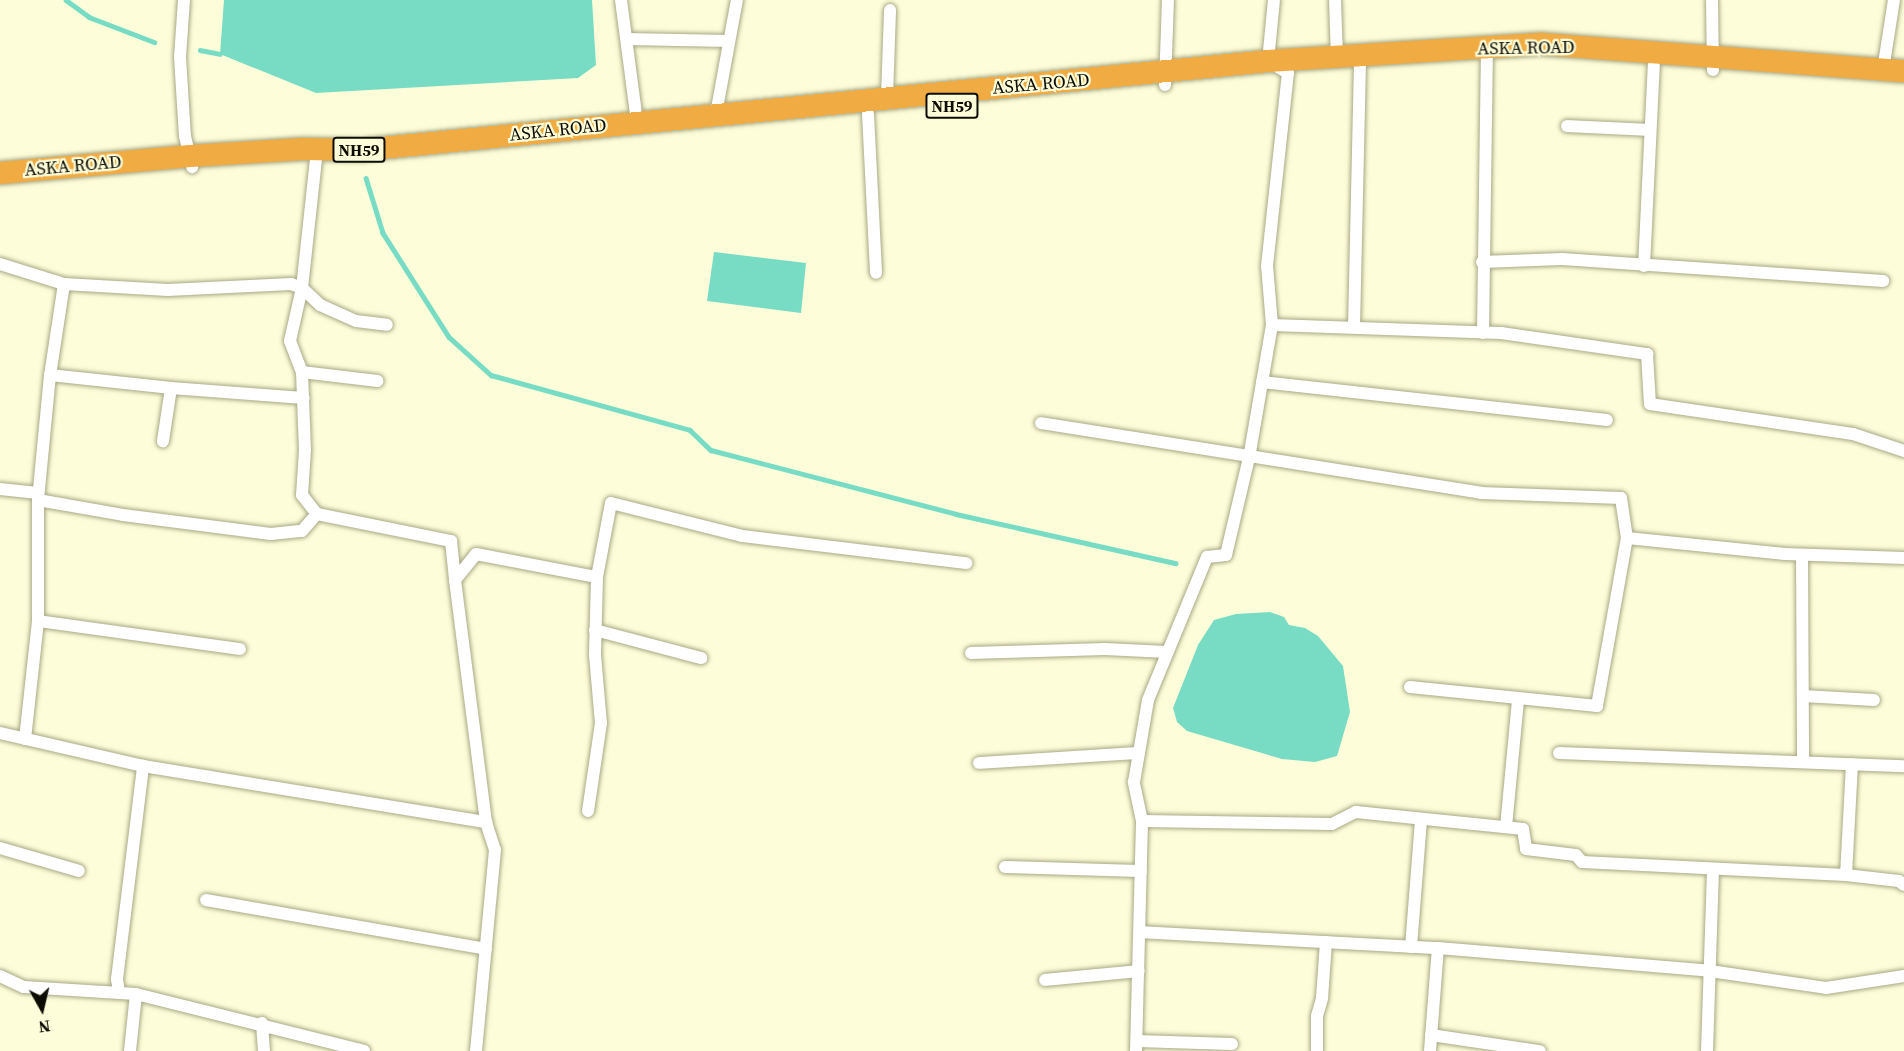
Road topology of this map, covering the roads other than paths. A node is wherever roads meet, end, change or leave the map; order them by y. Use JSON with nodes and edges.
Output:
{"nodes":[{"id":1,"x":184,"y":0,"type":"edge"},
{"id":2,"x":621,"y":0,"type":"edge"},
{"id":3,"x":737,"y":0,"type":"edge"},
{"id":4,"x":1168,"y":0,"type":"edge"},
{"id":5,"x":1274,"y":0,"type":"edge"},
{"id":6,"x":1335,"y":0,"type":"edge"},
{"id":7,"x":1712,"y":0,"type":"edge"},
{"id":8,"x":1893,"y":0,"type":"edge"},
{"id":9,"x":890,"y":10,"type":"dead end"},
{"id":10,"x":627,"y":39,"type":"junction"},
{"id":11,"x":729,"y":41,"type":"junction"},
{"id":12,"x":1337,"y":56,"type":"junction"},
{"id":13,"x":1487,"y":57,"type":"junction"},
{"id":14,"x":1268,"y":62,"type":"junction"},
{"id":15,"x":1713,"y":63,"type":"junction"},
{"id":16,"x":1653,"y":65,"type":"junction"},
{"id":17,"x":1360,"y":66,"type":"junction"},
{"id":18,"x":1893,"y":70,"type":"edge"},
{"id":19,"x":1288,"y":73,"type":"junction"},
{"id":20,"x":1165,"y":79,"type":"junction"},
{"id":21,"x":1904,"y":84,"type":"edge"},
{"id":22,"x":887,"y":97,"type":"junction"},
{"id":23,"x":868,"y":114,"type":"junction"},
{"id":24,"x":716,"y":121,"type":"junction"},
{"id":25,"x":637,"y":122,"type":"junction"},
{"id":26,"x":1567,"y":126,"type":"dead end"},
{"id":27,"x":1650,"y":130,"type":"junction"},
{"id":28,"x":317,"y":156,"type":"junction"},
{"id":29,"x":191,"y":162,"type":"junction"},
{"id":30,"x":0,"y":173,"type":"edge"},
{"id":31,"x":0,"y":185,"type":"edge"},
{"id":32,"x":1482,"y":262,"type":"junction"},
{"id":33,"x":0,"y":264,"type":"edge"},
{"id":34,"x":1644,"y":266,"type":"junction"},
{"id":35,"x":876,"y":273,"type":"dead end"},
{"id":36,"x":1883,"y":281,"type":"dead end"},
{"id":37,"x":64,"y":284,"type":"junction"},
{"id":38,"x":302,"y":288,"type":"junction"},
{"id":39,"x":387,"y":325,"type":"dead end"},
{"id":40,"x":1272,"y":326,"type":"junction"},
{"id":41,"x":1354,"y":327,"type":"junction"},
{"id":42,"x":1483,"y":333,"type":"junction"},
{"id":43,"x":302,"y":372,"type":"junction"},
{"id":44,"x":50,"y":375,"type":"junction"},
{"id":45,"x":377,"y":381,"type":"dead end"},
{"id":46,"x":1262,"y":382,"type":"junction"},
{"id":47,"x":171,"y":388,"type":"junction"},
{"id":48,"x":304,"y":398,"type":"junction"},
{"id":49,"x":1607,"y":420,"type":"dead end"},
{"id":50,"x":1041,"y":423,"type":"dead end"},
{"id":51,"x":163,"y":441,"type":"dead end"},
{"id":52,"x":1904,"y":451,"type":"edge"},
{"id":53,"x":1249,"y":458,"type":"junction"},
{"id":54,"x":0,"y":489,"type":"edge"},
{"id":55,"x":38,"y":497,"type":"junction"},
{"id":56,"x":317,"y":514,"type":"junction"},
{"id":57,"x":1627,"y":538,"type":"junction"},
{"id":58,"x":1802,"y":555,"type":"junction"},
{"id":59,"x":1904,"y":558,"type":"edge"},
{"id":60,"x":966,"y":563,"type":"dead end"},
{"id":61,"x":597,"y":577,"type":"junction"},
{"id":62,"x":456,"y":580,"type":"junction"},
{"id":63,"x":38,"y":621,"type":"junction"},
{"id":64,"x":595,"y":630,"type":"junction"},
{"id":65,"x":240,"y":649,"type":"dead end"},
{"id":66,"x":1167,"y":652,"type":"junction"},
{"id":67,"x":971,"y":653,"type":"dead end"},
{"id":68,"x":701,"y":658,"type":"dead end"},
{"id":69,"x":1410,"y":687,"type":"dead end"},
{"id":70,"x":1803,"y":696,"type":"junction"},
{"id":71,"x":1518,"y":700,"type":"junction"},
{"id":72,"x":1874,"y":700,"type":"dead end"},
{"id":73,"x":0,"y":733,"type":"edge"},
{"id":74,"x":25,"y":739,"type":"junction"},
{"id":75,"x":1139,"y":753,"type":"junction"},
{"id":76,"x":1559,"y":753,"type":"dead end"},
{"id":77,"x":1803,"y":762,"type":"junction"},
{"id":78,"x":979,"y":763,"type":"dead end"},
{"id":79,"x":1852,"y":764,"type":"junction"},
{"id":80,"x":143,"y":766,"type":"junction"},
{"id":81,"x":1904,"y":766,"type":"edge"},
{"id":82,"x":588,"y":811,"type":"dead end"},
{"id":83,"x":1421,"y":819,"type":"junction"},
{"id":84,"x":1142,"y":821,"type":"junction"},
{"id":85,"x":486,"y":822,"type":"junction"},
{"id":86,"x":1506,"y":827,"type":"junction"},
{"id":87,"x":0,"y":848,"type":"edge"},
{"id":88,"x":1005,"y":867,"type":"dead end"},
{"id":89,"x":1713,"y":870,"type":"junction"},
{"id":90,"x":79,"y":871,"type":"dead end"},
{"id":91,"x":1141,"y":871,"type":"junction"},
{"id":92,"x":1846,"y":875,"type":"junction"},
{"id":93,"x":1904,"y":885,"type":"edge"},
{"id":94,"x":206,"y":900,"type":"dead end"},
{"id":95,"x":1140,"y":933,"type":"junction"},
{"id":96,"x":1326,"y":942,"type":"junction"},
{"id":97,"x":1411,"y":947,"type":"junction"},
{"id":98,"x":1438,"y":948,"type":"junction"},
{"id":99,"x":486,"y":949,"type":"junction"},
{"id":100,"x":1139,"y":971,"type":"junction"},
{"id":101,"x":1710,"y":971,"type":"junction"},
{"id":102,"x":0,"y":976,"type":"edge"},
{"id":103,"x":1904,"y":976,"type":"edge"},
{"id":104,"x":1045,"y":980,"type":"dead end"},
{"id":105,"x":119,"y":992,"type":"junction"},
{"id":106,"x":136,"y":994,"type":"junction"},
{"id":107,"x":262,"y":1023,"type":"junction"},
{"id":108,"x":1431,"y":1035,"type":"junction"},
{"id":109,"x":1232,"y":1044,"type":"dead end"},
{"id":110,"x":1137,"y":1046,"type":"edge"},
{"id":111,"x":130,"y":1051,"type":"edge"},
{"id":112,"x":264,"y":1051,"type":"edge"},
{"id":113,"x":364,"y":1051,"type":"edge"},
{"id":114,"x":476,"y":1051,"type":"edge"},
{"id":115,"x":1317,"y":1051,"type":"edge"},
{"id":116,"x":1430,"y":1051,"type":"edge"},
{"id":117,"x":1540,"y":1051,"type":"edge"},
{"id":118,"x":1707,"y":1051,"type":"edge"}],
"edges":[{"from":1,"to":29,"type":"street"},
{"from":2,"to":10,"type":"street"},
{"from":3,"to":11,"type":"street"},
{"from":4,"to":20,"type":"street"},
{"from":5,"to":14,"type":"street"},
{"from":6,"to":12,"type":"street"},
{"from":7,"to":15,"type":"street"},
{"from":8,"to":18,"type":"street"},
{"from":9,"to":22,"type":"street"},
{"from":10,"to":11,"type":"street"},
{"from":10,"to":25,"type":"street"},
{"from":11,"to":24,"type":"street"},
{"from":12,"to":14,"type":"highway","name":"ASKA ROAD","number":"NH59"},
{"from":12,"to":15,"type":"highway","name":"ASKA ROAD","number":"NH59"},
{"from":13,"to":16,"type":"highway","number":"NH59"},
{"from":13,"to":17,"type":"highway","number":"NH59"},
{"from":13,"to":32,"type":"street"},
{"from":14,"to":19,"type":"street"},
{"from":14,"to":20,"type":"highway","name":"ASKA ROAD","number":"NH59"},
{"from":15,"to":16,"type":"highway","number":"NH59"},
{"from":15,"to":18,"type":"highway","name":"ASKA ROAD","number":"NH59"},
{"from":15,"to":21,"type":"highway","number":"NH59"},
{"from":16,"to":27,"type":"street"},
{"from":17,"to":19,"type":"highway","number":"NH59"},
{"from":17,"to":41,"type":"street"},
{"from":19,"to":20,"type":"highway","number":"NH59"},
{"from":19,"to":40,"type":"street"},
{"from":20,"to":22,"type":"highway","name":"ASKA ROAD","number":"NH59"},
{"from":20,"to":23,"type":"highway","number":"NH59"},
{"from":22,"to":24,"type":"highway","name":"ASKA ROAD","number":"NH59"},
{"from":23,"to":24,"type":"highway","number":"NH59"},
{"from":23,"to":35,"type":"street"},
{"from":24,"to":25,"type":"highway","name":"ASKA ROAD","number":"NH59"},
{"from":24,"to":28,"type":"highway","number":"NH59"},
{"from":25,"to":28,"type":"highway","name":"ASKA ROAD","number":"NH59"},
{"from":26,"to":27,"type":"street"},
{"from":27,"to":34,"type":"street"},
{"from":28,"to":29,"type":"highway","number":"NH59"},
{"from":28,"to":38,"type":"street"},
{"from":29,"to":30,"type":"highway","name":"ASKA ROAD","number":"NH59"},
{"from":29,"to":31,"type":"highway","number":"NH59"},
{"from":32,"to":34,"type":"street"},
{"from":32,"to":42,"type":"street"},
{"from":33,"to":37,"type":"street"},
{"from":34,"to":36,"type":"street"},
{"from":37,"to":38,"type":"street"},
{"from":37,"to":44,"type":"street"},
{"from":38,"to":39,"type":"street"},
{"from":38,"to":43,"type":"street"},
{"from":40,"to":41,"type":"street"},
{"from":40,"to":46,"type":"street"},
{"from":41,"to":42,"type":"street"},
{"from":42,"to":52,"type":"street"},
{"from":43,"to":45,"type":"street"},
{"from":43,"to":48,"type":"street"},
{"from":44,"to":47,"type":"street"},
{"from":44,"to":55,"type":"street"},
{"from":46,"to":49,"type":"street"},
{"from":46,"to":53,"type":"street"},
{"from":47,"to":48,"type":"street"},
{"from":47,"to":51,"type":"street"},
{"from":48,"to":56,"type":"street"},
{"from":50,"to":53,"type":"street"},
{"from":53,"to":57,"type":"street"},
{"from":53,"to":66,"type":"street"},
{"from":54,"to":55,"type":"street"},
{"from":55,"to":56,"type":"street"},
{"from":55,"to":63,"type":"street"},
{"from":56,"to":62,"type":"street"},
{"from":57,"to":58,"type":"street"},
{"from":57,"to":71,"type":"street"},
{"from":58,"to":59,"type":"street"},
{"from":58,"to":70,"type":"street"},
{"from":60,"to":61,"type":"street"},
{"from":61,"to":62,"type":"street"},
{"from":61,"to":64,"type":"street"},
{"from":62,"to":85,"type":"street"},
{"from":63,"to":65,"type":"street"},
{"from":63,"to":74,"type":"street"},
{"from":64,"to":68,"type":"street"},
{"from":64,"to":82,"type":"street"},
{"from":66,"to":67,"type":"street"},
{"from":66,"to":75,"type":"street"},
{"from":69,"to":71,"type":"street"},
{"from":70,"to":72,"type":"street"},
{"from":70,"to":77,"type":"street"},
{"from":71,"to":86,"type":"street"},
{"from":73,"to":74,"type":"street"},
{"from":74,"to":80,"type":"street"},
{"from":75,"to":78,"type":"street"},
{"from":75,"to":84,"type":"street"},
{"from":76,"to":77,"type":"street"},
{"from":77,"to":79,"type":"street"},
{"from":79,"to":81,"type":"street"},
{"from":79,"to":92,"type":"street"},
{"from":80,"to":85,"type":"street"},
{"from":80,"to":105,"type":"street"},
{"from":83,"to":84,"type":"street"},
{"from":83,"to":86,"type":"street"},
{"from":83,"to":97,"type":"street"},
{"from":84,"to":91,"type":"street"},
{"from":85,"to":99,"type":"street"},
{"from":86,"to":89,"type":"street"},
{"from":87,"to":90,"type":"street"},
{"from":88,"to":91,"type":"street"},
{"from":89,"to":92,"type":"street"},
{"from":89,"to":101,"type":"street"},
{"from":91,"to":95,"type":"street"},
{"from":92,"to":93,"type":"street"},
{"from":94,"to":99,"type":"street"},
{"from":95,"to":96,"type":"street"},
{"from":95,"to":100,"type":"street"},
{"from":96,"to":97,"type":"street"},
{"from":96,"to":115,"type":"street"},
{"from":97,"to":98,"type":"street"},
{"from":98,"to":101,"type":"street"},
{"from":98,"to":108,"type":"street"},
{"from":99,"to":114,"type":"street"},
{"from":100,"to":104,"type":"street"},
{"from":100,"to":110,"type":"street"},
{"from":101,"to":103,"type":"street"},
{"from":101,"to":118,"type":"street"},
{"from":102,"to":105,"type":"street"},
{"from":105,"to":106,"type":"street"},
{"from":106,"to":107,"type":"street"},
{"from":106,"to":111,"type":"street"},
{"from":107,"to":112,"type":"street"},
{"from":107,"to":113,"type":"street"},
{"from":108,"to":116,"type":"street"},
{"from":108,"to":117,"type":"street"},
{"from":109,"to":110,"type":"street"}]}
